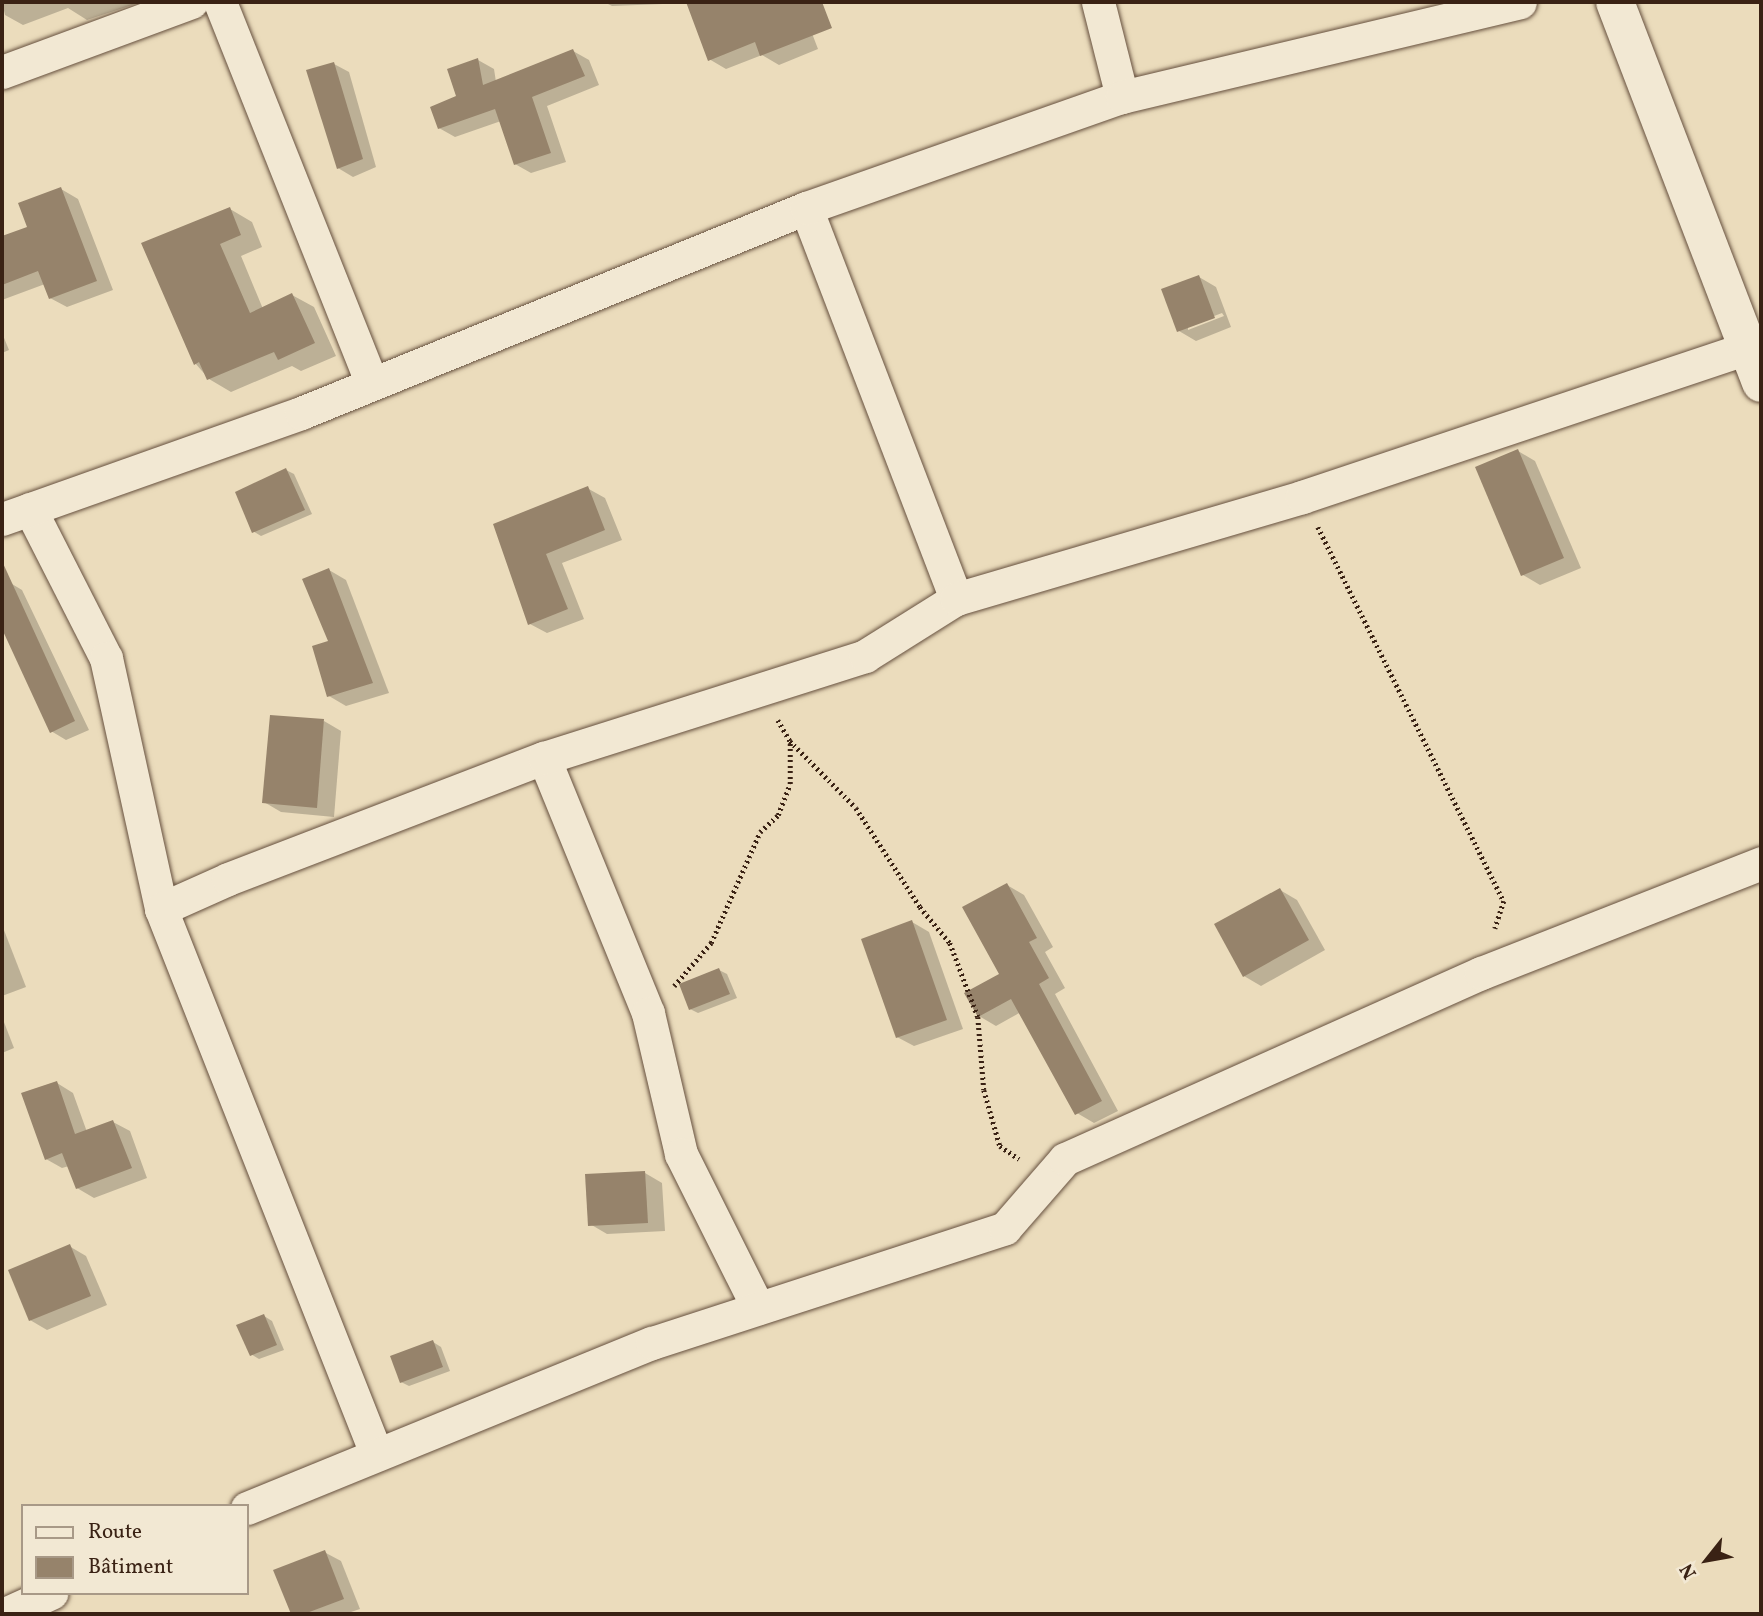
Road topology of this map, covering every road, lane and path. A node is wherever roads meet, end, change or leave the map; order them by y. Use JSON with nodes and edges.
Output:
{"nodes":[{"id":1,"x":191,"y":2,"type":"edge"},
{"id":2,"x":220,"y":2,"type":"edge"},
{"id":3,"x":1098,"y":2,"type":"edge"},
{"id":4,"x":1520,"y":2,"type":"edge"},
{"id":5,"x":1615,"y":2,"type":"edge"},
{"id":6,"x":2,"y":72,"type":"edge"},
{"id":7,"x":1122,"y":97,"type":"junction"},
{"id":8,"x":806,"y":208,"type":"junction"},
{"id":9,"x":1755,"y":365,"type":"edge"},
{"id":10,"x":372,"y":384,"type":"junction"},
{"id":11,"x":1302,"y":497,"type":"junction"},
{"id":12,"x":16,"y":514,"type":"edge"},
{"id":13,"x":956,"y":599,"type":"junction"},
{"id":14,"x":761,"y":689,"type":"junction"},
{"id":15,"x":790,"y":741,"type":"junction"},
{"id":16,"x":544,"y":758,"type":"junction"},
{"id":17,"x":1761,"y":863,"type":"edge"},
{"id":18,"x":161,"y":909,"type":"junction"},
{"id":19,"x":1481,"y":973,"type":"junction"},
{"id":20,"x":648,"y":1013,"type":"junction"},
{"id":21,"x":1065,"y":1158,"type":"junction"},
{"id":22,"x":758,"y":1308,"type":"junction"},
{"id":23,"x":376,"y":1453,"type":"junction"},
{"id":24,"x":248,"y":1507,"type":"edge"},
{"id":25,"x":47,"y":1595,"type":"edge"},
{"id":26,"x":5,"y":1614,"type":"edge"}],
"edges":[{"from":1,"to":6,"type":"street"},
{"from":2,"to":10,"type":"street"},
{"from":3,"to":7,"type":"street"},
{"from":4,"to":7,"type":"street"},
{"from":5,"to":9,"type":"main road"},
{"from":7,"to":8,"type":"street"},
{"from":8,"to":10,"type":"street"},
{"from":8,"to":13,"type":"street"},
{"from":9,"to":11,"type":"street"},
{"from":10,"to":12,"type":"street"},
{"from":11,"to":13,"type":"street"},
{"from":11,"to":19,"type":"path"},
{"from":12,"to":18,"type":"street"},
{"from":13,"to":14,"type":"street"},
{"from":14,"to":15,"type":"path"},
{"from":14,"to":16,"type":"street"},
{"from":15,"to":20,"type":"path"},
{"from":15,"to":21,"type":"path"},
{"from":16,"to":18,"type":"street"},
{"from":16,"to":20,"type":"street"},
{"from":17,"to":19,"type":"street"},
{"from":18,"to":23,"type":"street"},
{"from":19,"to":21,"type":"street"},
{"from":20,"to":22,"type":"street"},
{"from":21,"to":22,"type":"street"},
{"from":22,"to":23,"type":"street"},
{"from":23,"to":24,"type":"street"},
{"from":25,"to":26,"type":"street"}]}
